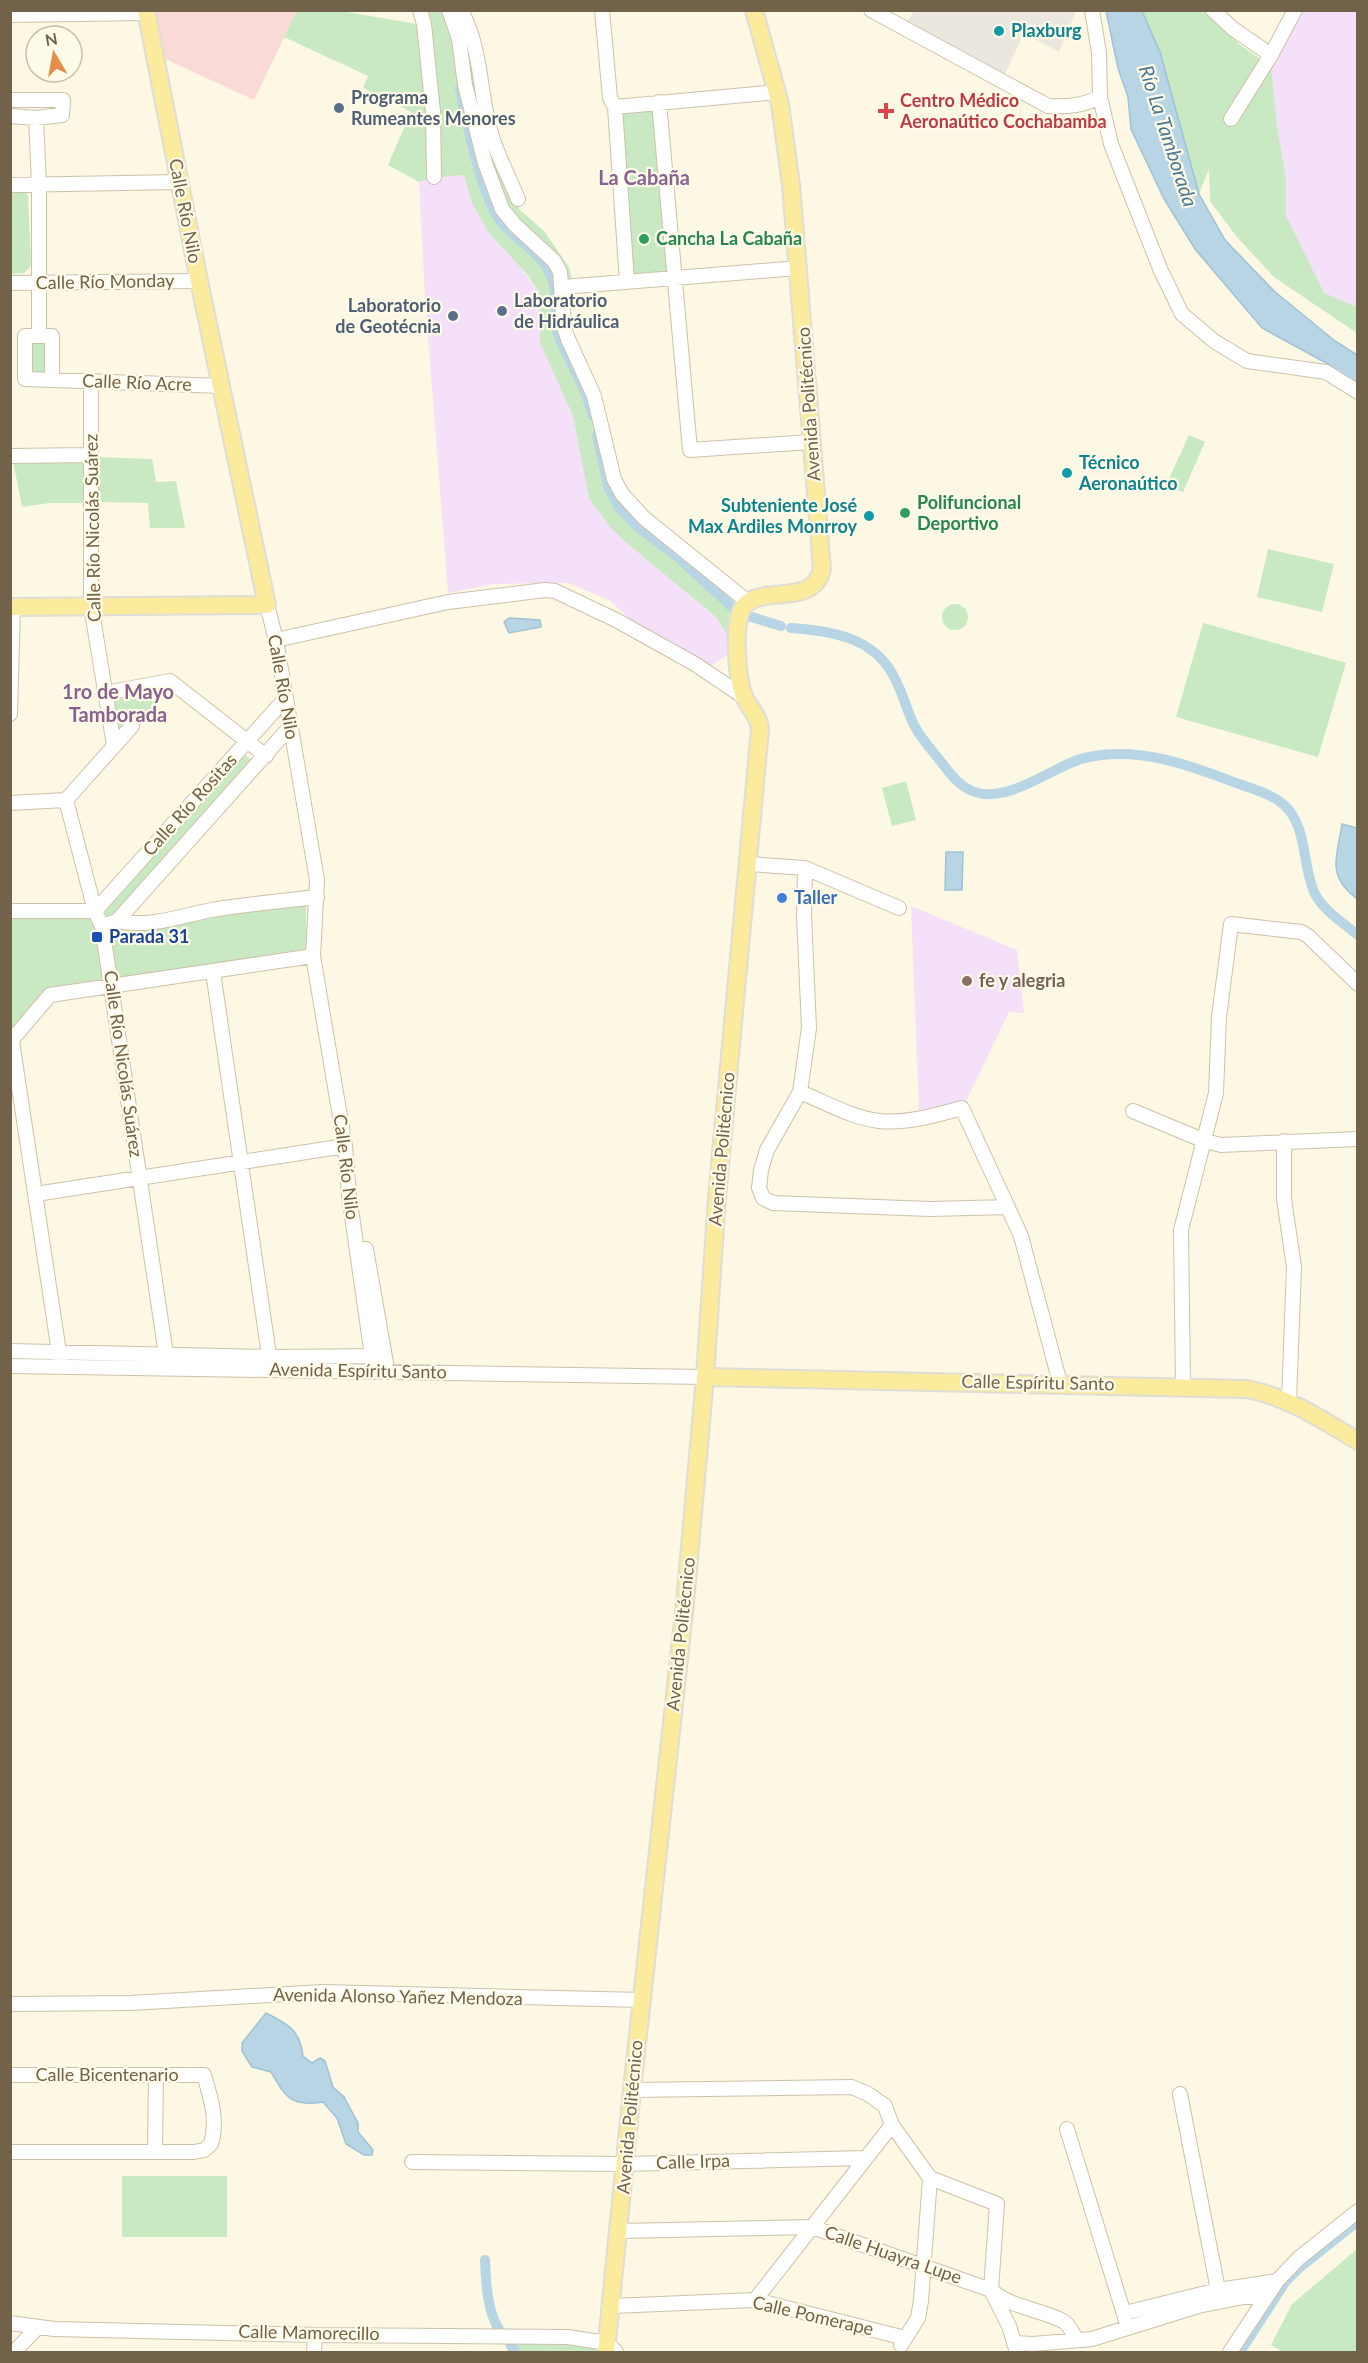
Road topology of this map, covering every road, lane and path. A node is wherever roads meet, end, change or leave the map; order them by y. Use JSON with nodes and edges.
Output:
{"nodes":[{"id":1,"x":420,"y":10,"type":"edge"},
{"id":2,"x":448,"y":10,"type":"edge"},
{"id":3,"x":461,"y":10,"type":"edge"},
{"id":4,"x":602,"y":10,"type":"edge"},
{"id":5,"x":754,"y":10,"type":"edge"},
{"id":6,"x":872,"y":10,"type":"edge"},
{"id":7,"x":1092,"y":10,"type":"edge"},
{"id":8,"x":1213,"y":10,"type":"edge"},
{"id":9,"x":1295,"y":10,"type":"edge"},
{"id":10,"x":146,"y":12,"type":"edge"},
{"id":11,"x":10,"y":15,"type":"edge"},
{"id":12,"x":1271,"y":55,"type":"junction"},
{"id":13,"x":777,"y":92,"type":"junction"},
{"id":14,"x":1100,"y":97,"type":"junction"},
{"id":15,"x":10,"y":100,"type":"edge"},
{"id":16,"x":659,"y":102,"type":"junction"},
{"id":17,"x":615,"y":107,"type":"junction"},
{"id":18,"x":10,"y":116,"type":"edge"},
{"id":19,"x":36,"y":118,"type":"junction"},
{"id":20,"x":1231,"y":119,"type":"dead end"},
{"id":21,"x":434,"y":177,"type":"dead end"},
{"id":22,"x":180,"y":182,"type":"junction"},
{"id":23,"x":39,"y":184,"type":"junction"},
{"id":24,"x":10,"y":185,"type":"edge"},
{"id":25,"x":518,"y":199,"type":"dead end"},
{"id":26,"x":798,"y":268,"type":"junction"},
{"id":27,"x":674,"y":278,"type":"junction"},
{"id":28,"x":199,"y":281,"type":"junction"},
{"id":29,"x":40,"y":282,"type":"junction"},
{"id":30,"x":627,"y":282,"type":"junction"},
{"id":31,"x":10,"y":283,"type":"edge"},
{"id":32,"x":562,"y":287,"type":"junction"},
{"id":33,"x":39,"y":336,"type":"junction"},
{"id":34,"x":52,"y":379,"type":"junction"},
{"id":35,"x":91,"y":381,"type":"junction"},
{"id":36,"x":222,"y":386,"type":"junction"},
{"id":37,"x":1358,"y":392,"type":"edge"},
{"id":38,"x":812,"y":442,"type":"junction"},
{"id":39,"x":91,"y":455,"type":"junction"},
{"id":40,"x":10,"y":456,"type":"edge"},
{"id":41,"x":267,"y":605,"type":"junction"},
{"id":42,"x":91,"y":606,"type":"junction"},
{"id":43,"x":12,"y":607,"type":"edge"},
{"id":44,"x":743,"y":609,"type":"junction"},
{"id":45,"x":276,"y":640,"type":"junction"},
{"id":46,"x":105,"y":693,"type":"junction"},
{"id":47,"x":744,"y":697,"type":"junction"},
{"id":48,"x":285,"y":699,"type":"junction"},
{"id":49,"x":10,"y":714,"type":"edge"},
{"id":50,"x":132,"y":726,"type":"dead end"},
{"id":51,"x":290,"y":727,"type":"junction"},
{"id":52,"x":247,"y":741,"type":"junction"},
{"id":53,"x":114,"y":745,"type":"junction"},
{"id":54,"x":266,"y":756,"type":"junction"},
{"id":55,"x":66,"y":800,"type":"junction"},
{"id":56,"x":10,"y":803,"type":"edge"},
{"id":57,"x":749,"y":864,"type":"junction"},
{"id":58,"x":805,"y":868,"type":"junction"},
{"id":59,"x":318,"y":897,"type":"junction"},
{"id":60,"x":899,"y":908,"type":"dead end"},
{"id":61,"x":10,"y":911,"type":"edge"},
{"id":62,"x":95,"y":911,"type":"junction"},
{"id":63,"x":117,"y":921,"type":"junction"},
{"id":64,"x":102,"y":926,"type":"junction"},
{"id":65,"x":313,"y":956,"type":"junction"},
{"id":66,"x":213,"y":972,"type":"junction"},
{"id":67,"x":1358,"y":984,"type":"edge"},
{"id":68,"x":111,"y":986,"type":"junction"},
{"id":69,"x":11,"y":1042,"type":"edge"},
{"id":70,"x":800,"y":1092,"type":"junction"},
{"id":71,"x":1133,"y":1111,"type":"dead end"},
{"id":72,"x":1358,"y":1139,"type":"edge"},
{"id":73,"x":1205,"y":1141,"type":"junction"},
{"id":74,"x":1284,"y":1141,"type":"junction"},
{"id":75,"x":345,"y":1146,"type":"junction"},
{"id":76,"x":242,"y":1161,"type":"junction"},
{"id":77,"x":140,"y":1177,"type":"junction"},
{"id":78,"x":36,"y":1194,"type":"junction"},
{"id":79,"x":1008,"y":1207,"type":"junction"},
{"id":80,"x":10,"y":1351,"type":"edge"},
{"id":81,"x":60,"y":1352,"type":"junction"},
{"id":82,"x":167,"y":1361,"type":"junction"},
{"id":83,"x":376,"y":1361,"type":"junction"},
{"id":84,"x":271,"y":1363,"type":"junction"},
{"id":85,"x":10,"y":1366,"type":"edge"},
{"id":86,"x":60,"y":1367,"type":"junction"},
{"id":87,"x":387,"y":1371,"type":"joint"},
{"id":88,"x":705,"y":1377,"type":"junction"},
{"id":89,"x":1060,"y":1383,"type":"junction"},
{"id":90,"x":1183,"y":1386,"type":"junction"},
{"id":91,"x":1289,"y":1401,"type":"junction"},
{"id":92,"x":1358,"y":1441,"type":"edge"},
{"id":93,"x":641,"y":2000,"type":"junction"},
{"id":94,"x":10,"y":2004,"type":"edge"},
{"id":95,"x":10,"y":2075,"type":"edge"},
{"id":96,"x":156,"y":2075,"type":"junction"},
{"id":97,"x":632,"y":2090,"type":"junction"},
{"id":98,"x":1180,"y":2094,"type":"dead end"},
{"id":99,"x":892,"y":2126,"type":"junction"},
{"id":100,"x":1067,"y":2128,"type":"dead end"},
{"id":101,"x":155,"y":2151,"type":"junction"},
{"id":102,"x":10,"y":2152,"type":"edge"},
{"id":103,"x":866,"y":2158,"type":"junction"},
{"id":104,"x":412,"y":2162,"type":"dead end"},
{"id":105,"x":625,"y":2164,"type":"junction"},
{"id":106,"x":930,"y":2178,"type":"junction"},
{"id":107,"x":1358,"y":2211,"type":"edge"},
{"id":108,"x":812,"y":2227,"type":"junction"},
{"id":109,"x":619,"y":2231,"type":"junction"},
{"id":110,"x":923,"y":2266,"type":"junction"},
{"id":111,"x":1277,"y":2280,"type":"junction"},
{"id":112,"x":991,"y":2290,"type":"junction"},
{"id":113,"x":1218,"y":2290,"type":"junction"},
{"id":114,"x":1266,"y":2297,"type":"junction"},
{"id":115,"x":754,"y":2300,"type":"junction"},
{"id":116,"x":612,"y":2306,"type":"junction"},
{"id":117,"x":1127,"y":2320,"type":"junction"},
{"id":118,"x":10,"y":2323,"type":"edge"},
{"id":119,"x":38,"y":2327,"type":"junction"},
{"id":120,"x":315,"y":2335,"type":"junction"},
{"id":121,"x":1077,"y":2340,"type":"junction"},
{"id":122,"x":1016,"y":2348,"type":"edge"},
{"id":123,"x":610,"y":2349,"type":"edge"},
{"id":124,"x":15,"y":2352,"type":"edge"},
{"id":125,"x":314,"y":2352,"type":"edge"},
{"id":126,"x":1230,"y":2352,"type":"edge"}],
"edges":[{"from":1,"to":21,"type":"street"},
{"from":2,"to":32,"type":"street"},
{"from":3,"to":25,"type":"street"},
{"from":4,"to":17,"type":"street"},
{"from":5,"to":13,"type":"main road","name":"Avenida Politécnico"},
{"from":6,"to":14,"type":"street"},
{"from":7,"to":14,"type":"street"},
{"from":8,"to":12,"type":"street"},
{"from":9,"to":12,"type":"street"},
{"from":10,"to":11,"type":"street"},
{"from":10,"to":22,"type":"main road","name":"Calle Río Nilo"},
{"from":12,"to":20,"type":"street"},
{"from":13,"to":16,"type":"street"},
{"from":13,"to":26,"type":"main road","name":"Avenida Politécnico"},
{"from":14,"to":37,"type":"street"},
{"from":15,"to":19,"type":"street"},
{"from":16,"to":17,"type":"street"},
{"from":16,"to":27,"type":"street"},
{"from":17,"to":30,"type":"street"},
{"from":18,"to":19,"type":"street"},
{"from":19,"to":23,"type":"street"},
{"from":22,"to":23,"type":"street"},
{"from":22,"to":28,"type":"main road","name":"Calle Río Nilo"},
{"from":23,"to":24,"type":"street"},
{"from":23,"to":29,"type":"street"},
{"from":26,"to":27,"type":"street"},
{"from":26,"to":38,"type":"main road","name":"Avenida Politécnico"},
{"from":27,"to":30,"type":"street"},
{"from":27,"to":38,"type":"street"},
{"from":28,"to":29,"type":"street","name":"Calle Río Monday"},
{"from":28,"to":36,"type":"main road","name":"Calle Río Nilo"},
{"from":29,"to":31,"type":"street","name":"Calle Río Monday"},
{"from":29,"to":33,"type":"street"},
{"from":30,"to":32,"type":"street"},
{"from":32,"to":44,"type":"street"},
{"from":33,"to":34,"type":"street"},
{"from":33,"to":34,"type":"street"},
{"from":34,"to":35,"type":"street","name":"Calle Río Acre"},
{"from":35,"to":36,"type":"street","name":"Calle Río Acre"},
{"from":35,"to":39,"type":"street","name":"Calle Río Nicolás Suárez"},
{"from":36,"to":41,"type":"main road","name":"Calle Río Nilo"},
{"from":38,"to":44,"type":"main road","name":"Avenida Politécnico"},
{"from":39,"to":40,"type":"street"},
{"from":39,"to":42,"type":"street","name":"Calle Río Nicolás Suárez"},
{"from":41,"to":42,"type":"main road"},
{"from":41,"to":45,"type":"street","name":"Calle Río Nilo"},
{"from":42,"to":43,"type":"main road"},
{"from":42,"to":46,"type":"street","name":"Calle Río Nicolás Suárez"},
{"from":43,"to":49,"type":"street"},
{"from":44,"to":47,"type":"main road","name":"Avenida Politécnico"},
{"from":45,"to":47,"type":"street"},
{"from":45,"to":48,"type":"street","name":"Calle Río Nilo"},
{"from":46,"to":52,"type":"street"},
{"from":46,"to":53,"type":"street","name":"Calle Río Nicolás Suárez"},
{"from":47,"to":57,"type":"main road","name":"Avenida Politécnico"},
{"from":48,"to":51,"type":"street","name":"Calle Río Nilo"},
{"from":48,"to":52,"type":"street","name":"Calle Río Rositas"},
{"from":50,"to":53,"type":"street"},
{"from":51,"to":54,"type":"street","name":"Calle Río Rositas"},
{"from":51,"to":59,"type":"street","name":"Calle Río Nilo"},
{"from":52,"to":54,"type":"street"},
{"from":52,"to":62,"type":"street","name":"Calle Río Rositas"},
{"from":53,"to":55,"type":"street"},
{"from":54,"to":63,"type":"street","name":"Calle Río Rositas"},
{"from":55,"to":56,"type":"street"},
{"from":55,"to":62,"type":"street","name":"Calle Río Nicolás Suárez"},
{"from":57,"to":58,"type":"street"},
{"from":57,"to":88,"type":"main road","name":"Avenida Politécnico"},
{"from":58,"to":60,"type":"street"},
{"from":58,"to":70,"type":"street"},
{"from":59,"to":63,"type":"street"},
{"from":59,"to":65,"type":"street","name":"Calle Río Nilo"},
{"from":61,"to":62,"type":"street"},
{"from":62,"to":64,"type":"street","name":"Calle Río Nicolás Suárez"},
{"from":63,"to":64,"type":"street","name":"Calle Río Rositas"},
{"from":64,"to":68,"type":"street","name":"Calle Río Nicolás Suárez"},
{"from":65,"to":66,"type":"street"},
{"from":65,"to":75,"type":"street","name":"Calle Río Nilo"},
{"from":66,"to":68,"type":"street"},
{"from":66,"to":76,"type":"street"},
{"from":67,"to":73,"type":"street"},
{"from":68,"to":69,"type":"street"},
{"from":68,"to":77,"type":"street","name":"Calle Río Nicolás Suárez"},
{"from":69,"to":78,"type":"street"},
{"from":70,"to":79,"type":"street"},
{"from":70,"to":79,"type":"street"},
{"from":71,"to":73,"type":"street"},
{"from":72,"to":74,"type":"street"},
{"from":73,"to":74,"type":"street"},
{"from":73,"to":90,"type":"street"},
{"from":74,"to":91,"type":"street"},
{"from":75,"to":76,"type":"street"},
{"from":75,"to":83,"type":"street","name":"Calle Río Nilo"},
{"from":76,"to":77,"type":"street"},
{"from":76,"to":84,"type":"street"},
{"from":77,"to":78,"type":"street"},
{"from":77,"to":82,"type":"street","name":"Calle Río Nicolás Suárez"},
{"from":78,"to":81,"type":"street"},
{"from":79,"to":89,"type":"street"},
{"from":80,"to":81,"type":"street","name":"Avenida Espíritu Santo"},
{"from":81,"to":82,"type":"street","name":"Avenida Espíritu Santo"},
{"from":81,"to":86,"type":"street"},
{"from":82,"to":84,"type":"street","name":"Avenida Espíritu Santo"},
{"from":82,"to":86,"type":"street","name":"Avenida Espíritu Santo"},
{"from":83,"to":84,"type":"street","name":"Avenida Espíritu Santo"},
{"from":83,"to":87,"type":"street","name":"Calle Río Nilo"},
{"from":85,"to":86,"type":"street","name":"Avenida Espíritu Santo"},
{"from":87,"to":88,"type":"street","name":"Avenida Espíritu Santo"},
{"from":88,"to":89,"type":"main road","name":"Calle Espíritu Santo"},
{"from":88,"to":93,"type":"main road","name":"Avenida Politécnico"},
{"from":89,"to":90,"type":"main road","name":"Calle Espíritu Santo"},
{"from":90,"to":91,"type":"main road","name":"Calle Espíritu Santo"},
{"from":91,"to":92,"type":"main road","name":"Calle Espíritu Santo"},
{"from":93,"to":94,"type":"street","name":"Avenida Alonso Yañez Mendoza"},
{"from":93,"to":97,"type":"main road","name":"Avenida Politécnico"},
{"from":95,"to":96,"type":"street","name":"Calle Bicentenario"},
{"from":96,"to":101,"type":"street"},
{"from":96,"to":101,"type":"street","name":"Calle Bicentenario"},
{"from":97,"to":99,"type":"street"},
{"from":97,"to":105,"type":"main road","name":"Avenida Politécnico"},
{"from":98,"to":113,"type":"street"},
{"from":99,"to":103,"type":"street"},
{"from":99,"to":106,"type":"street"},
{"from":100,"to":117,"type":"street"},
{"from":101,"to":102,"type":"street"},
{"from":103,"to":105,"type":"street","name":"Calle Irpa"},
{"from":103,"to":108,"type":"street"},
{"from":104,"to":105,"type":"street","name":"Calle Irpa"},
{"from":105,"to":109,"type":"main road","name":"Avenida Politécnico"},
{"from":106,"to":110,"type":"street"},
{"from":106,"to":112,"type":"street"},
{"from":107,"to":111,"type":"street"},
{"from":108,"to":109,"type":"street","name":"Calle Huayra Lupe"},
{"from":108,"to":110,"type":"street","name":"Calle Huayra Lupe"},
{"from":108,"to":115,"type":"street"},
{"from":109,"to":116,"type":"main road","name":"Avenida Politécnico"},
{"from":110,"to":112,"type":"street","name":"Calle Huayra Lupe"},
{"from":110,"to":115,"type":"street","name":"Calle Pomerape"},
{"from":111,"to":113,"type":"street"},
{"from":111,"to":114,"type":"street"},
{"from":112,"to":121,"type":"street","name":"Calle Huayra Lupe"},
{"from":112,"to":122,"type":"street"},
{"from":113,"to":117,"type":"street"},
{"from":114,"to":117,"type":"street"},
{"from":114,"to":126,"type":"street"},
{"from":115,"to":116,"type":"street","name":"Calle Pomerape"},
{"from":116,"to":123,"type":"main road","name":"Avenida Politécnico"},
{"from":117,"to":121,"type":"street"},
{"from":118,"to":119,"type":"street","name":"Calle Mamorecillo"},
{"from":119,"to":120,"type":"street","name":"Calle Mamorecillo"},
{"from":119,"to":124,"type":"street"},
{"from":120,"to":123,"type":"street","name":"Calle Mamorecillo"},
{"from":120,"to":125,"type":"street"},
{"from":121,"to":122,"type":"street"}]}
